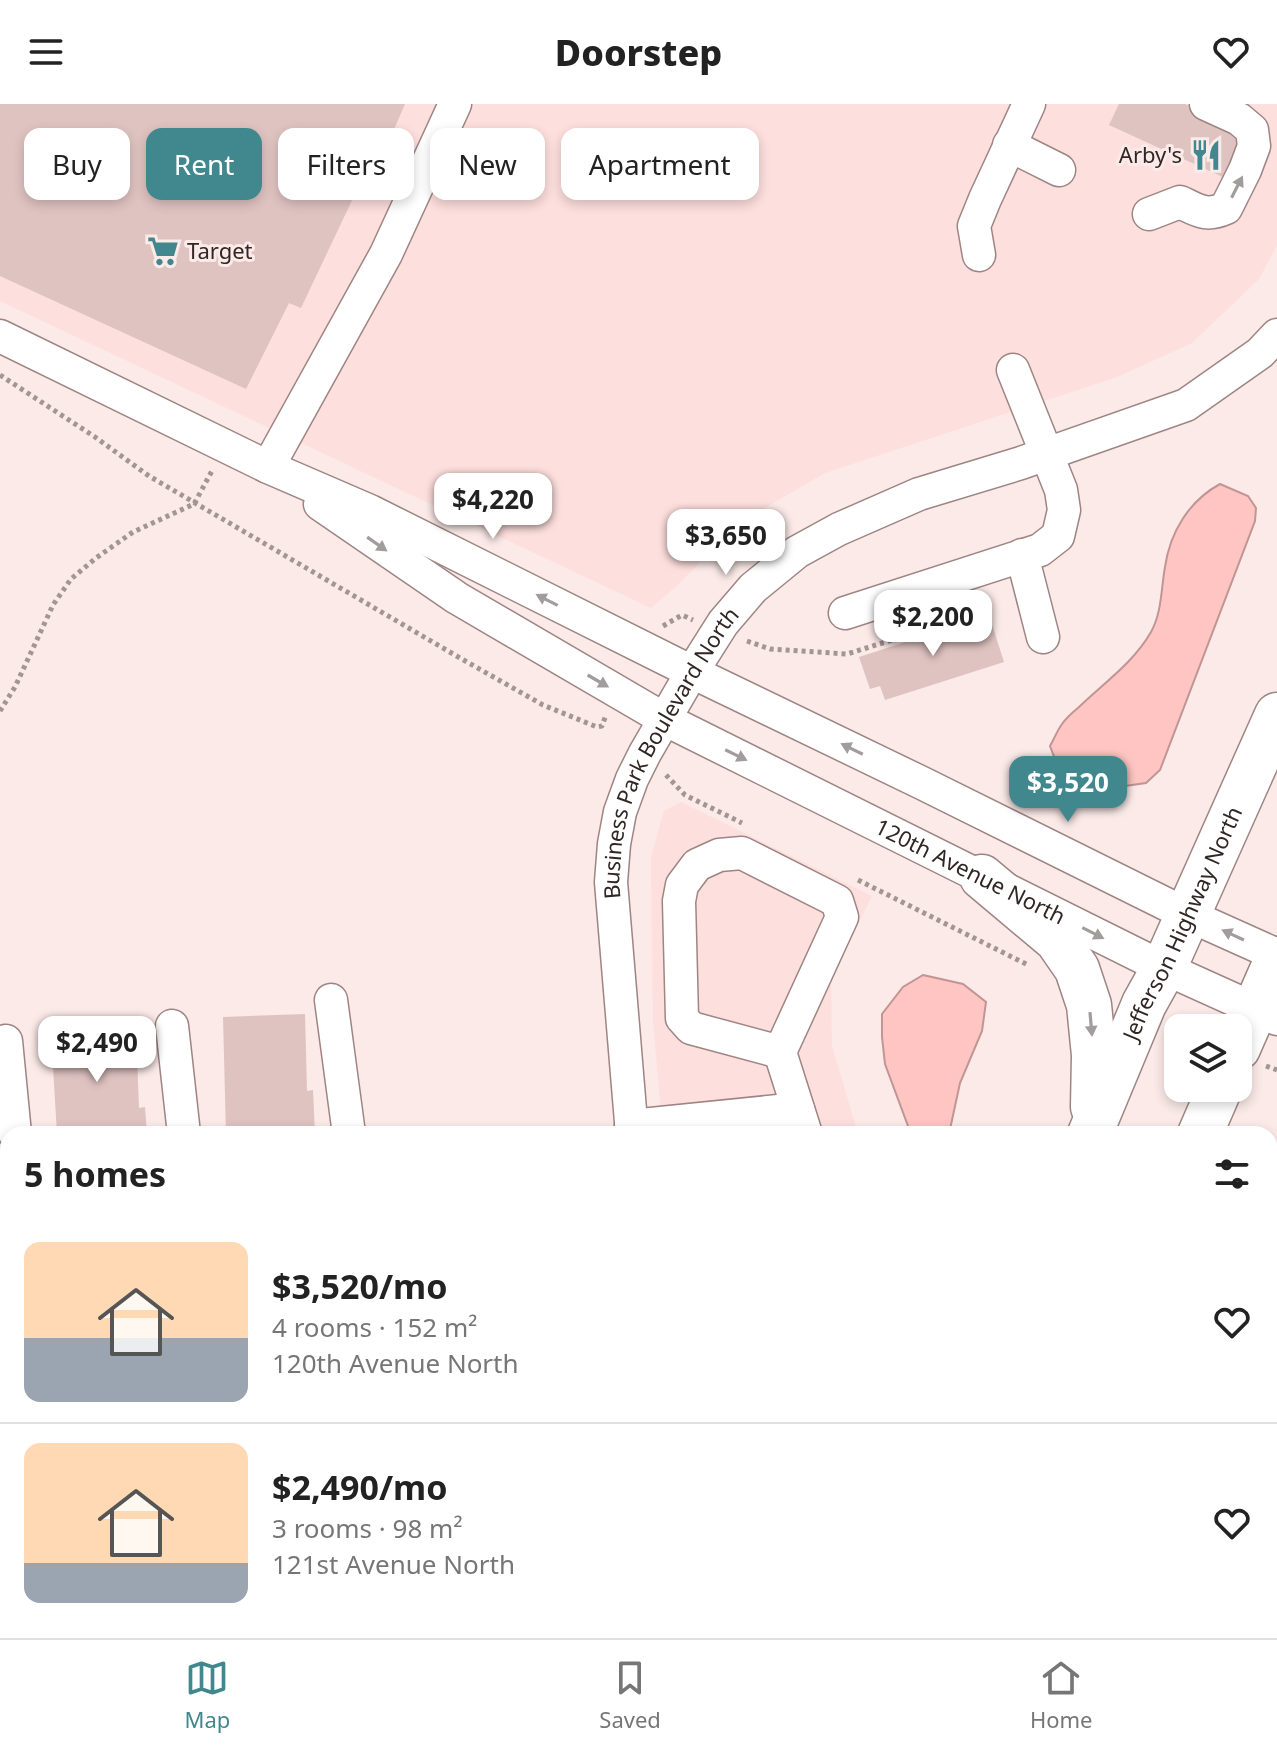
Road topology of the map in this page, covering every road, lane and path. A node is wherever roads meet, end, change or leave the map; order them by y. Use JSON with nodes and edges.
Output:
{"nodes":[{"id":1,"x":455,"y":104,"type":"edge"},
{"id":2,"x":1029,"y":104,"type":"edge"},
{"id":3,"x":1206,"y":104,"type":"edge"},
{"id":4,"x":1009,"y":145,"type":"junction"},
{"id":5,"x":1059,"y":170,"type":"dead end"},
{"id":6,"x":1149,"y":214,"type":"dead end"},
{"id":7,"x":979,"y":255,"type":"dead end"},
{"id":8,"x":1277,"y":335,"type":"edge"},
{"id":9,"x":0,"y":336,"type":"edge"},
{"id":10,"x":1013,"y":370,"type":"dead end"},
{"id":11,"x":0,"y":375,"type":"edge"},
{"id":12,"x":1047,"y":455,"type":"junction"},
{"id":13,"x":268,"y":467,"type":"junction"},
{"id":14,"x":194,"y":504,"type":"junction"},
{"id":15,"x":1022,"y":555,"type":"junction"},
{"id":16,"x":845,"y":613,"type":"dead end"},
{"id":17,"x":1043,"y":637,"type":"dead end"},
{"id":18,"x":692,"y":672,"type":"junction"},
{"id":19,"x":0,"y":711,"type":"edge"},
{"id":20,"x":1277,"y":715,"type":"edge"},
{"id":21,"x":606,"y":716,"type":"dead end"},
{"id":22,"x":666,"y":720,"type":"junction"},
{"id":23,"x":685,"y":795,"type":"dead end"},
{"id":24,"x":754,"y":829,"type":"dead end"},
{"id":25,"x":850,"y":876,"type":"dead end"},
{"id":26,"x":982,"y":877,"type":"junction"},
{"id":27,"x":1188,"y":915,"type":"junction"},
{"id":28,"x":1277,"y":957,"type":"edge"},
{"id":29,"x":1082,"y":981,"type":"junction"},
{"id":30,"x":1154,"y":986,"type":"junction"},
{"id":31,"x":331,"y":1000,"type":"dead end"},
{"id":32,"x":1175,"y":1014,"type":"edge"},
{"id":33,"x":172,"y":1026,"type":"dead end"},
{"id":34,"x":1257,"y":1026,"type":"edge"},
{"id":35,"x":6,"y":1041,"type":"dead end"},
{"id":36,"x":780,"y":1052,"type":"junction"},
{"id":37,"x":1214,"y":1102,"type":"edge"},
{"id":38,"x":14,"y":1126,"type":"edge"},
{"id":39,"x":183,"y":1126,"type":"edge"},
{"id":40,"x":348,"y":1126,"type":"edge"},
{"id":41,"x":631,"y":1126,"type":"edge"},
{"id":42,"x":798,"y":1126,"type":"edge"},
{"id":43,"x":1091,"y":1126,"type":"edge"},
{"id":44,"x":1094,"y":1126,"type":"edge"},
{"id":45,"x":1203,"y":1126,"type":"edge"}],
"edges":[{"from":1,"to":13,"type":"street"},
{"from":2,"to":4,"type":"street"},
{"from":6,"to":3,"type":"street","one_way":true},
{"from":4,"to":5,"type":"street"},
{"from":4,"to":7,"type":"street"},
{"from":8,"to":12,"type":"street","name":"Business Park Boulevard North"},
{"from":9,"to":13,"type":"street"},
{"from":10,"to":12,"type":"street"},
{"from":11,"to":14,"type":"path"},
{"from":12,"to":15,"type":"street"},
{"from":12,"to":18,"type":"street","name":"Business Park Boulevard North"},
{"from":18,"to":13,"type":"street","one_way":true},
{"from":13,"to":22,"type":"street","name":"120th Avenue North","one_way":true},
{"from":14,"to":19,"type":"path"},
{"from":14,"to":21,"type":"path"},
{"from":15,"to":16,"type":"street"},
{"from":15,"to":17,"type":"street"},
{"from":18,"to":22,"type":"street","name":"Business Park Boulevard North"},
{"from":27,"to":18,"type":"street","one_way":true},
{"from":20,"to":27,"type":"highway","name":"Jefferson Highway North"},
{"from":22,"to":26,"type":"street","name":"120th Avenue North","one_way":true},
{"from":22,"to":41,"type":"street","name":"Business Park Boulevard North"},
{"from":23,"to":24,"type":"path"},
{"from":25,"to":29,"type":"path"},
{"from":26,"to":29,"type":"highway"},
{"from":26,"to":30,"type":"street","name":"120th Avenue North","one_way":true},
{"from":28,"to":27,"type":"street","one_way":true},
{"from":27,"to":30,"type":"highway","name":"Jefferson Highway North"},
{"from":28,"to":34,"type":"highway"},
{"from":29,"to":43,"type":"highway","one_way":true},
{"from":30,"to":32,"type":"path"},
{"from":30,"to":34,"type":"street","name":"120th Avenue North"},
{"from":30,"to":44,"type":"highway","name":"Jefferson Highway North"},
{"from":31,"to":40,"type":"street"},
{"from":33,"to":39,"type":"street"},
{"from":35,"to":38,"type":"street"},
{"from":36,"to":36,"type":"street"},
{"from":36,"to":42,"type":"street"},
{"from":37,"to":45,"type":"highway"}]}
